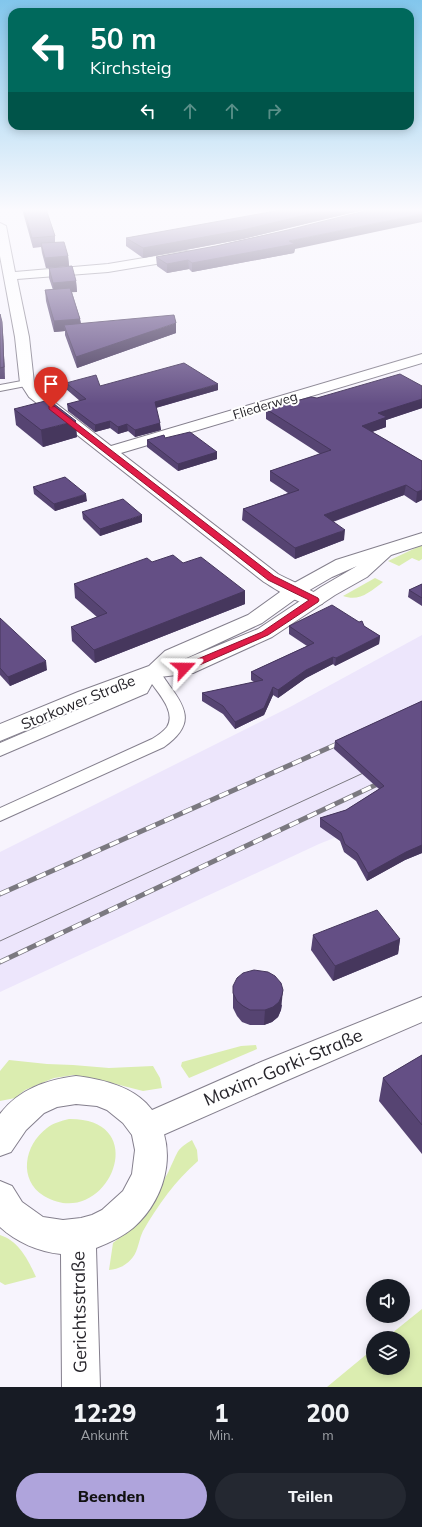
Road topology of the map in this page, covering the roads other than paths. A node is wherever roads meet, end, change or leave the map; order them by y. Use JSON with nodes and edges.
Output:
{"nodes":[{"id":1,"x":38,"y":274,"type":"edge"},
{"id":2,"x":10,"y":276,"type":"joint"},
{"id":3,"x":422,"y":358,"type":"edge"},
{"id":4,"x":27,"y":383,"type":"junction"},
{"id":5,"x":0,"y":388,"type":"edge"},
{"id":6,"x":108,"y":452,"type":"junction"},
{"id":7,"x":422,"y":538,"type":"edge"},
{"id":8,"x":384,"y":552,"type":"junction"},
{"id":9,"x":294,"y":591,"type":"junction"},
{"id":10,"x":315,"y":600,"type":"junction"},
{"id":11,"x":154,"y":672,"type":"junction"},
{"id":12,"x":125,"y":696,"type":"junction"},
{"id":13,"x":171,"y":700,"type":"junction"},
{"id":14,"x":0,"y":733,"type":"edge"},
{"id":15,"x":0,"y":750,"type":"edge"},
{"id":16,"x":0,"y":815,"type":"edge"},
{"id":17,"x":422,"y":1009,"type":"edge"},
{"id":18,"x":145,"y":1128,"type":"junction"},
{"id":19,"x":0,"y":1141,"type":"edge"},
{"id":20,"x":0,"y":1197,"type":"edge"},
{"id":21,"x":78,"y":1237,"type":"junction"},
{"id":22,"x":81,"y":1387,"type":"edge"}],
"edges":[{"from":1,"to":2,"type":"street"},
{"from":2,"to":4,"type":"street"},
{"from":3,"to":6,"type":"street","name":"Fliederweg"},
{"from":4,"to":5,"type":"lane"},
{"from":4,"to":6,"type":"street"},
{"from":6,"to":9,"type":"street"},
{"from":7,"to":8,"type":"street","name":"Storkower Straße"},
{"from":8,"to":9,"type":"street","name":"Storkower Straße"},
{"from":8,"to":10,"type":"street","name":"Storkower Straße"},
{"from":9,"to":10,"type":"street"},
{"from":9,"to":11,"type":"street","name":"Storkower Straße"},
{"from":10,"to":11,"type":"street","name":"Storkower Straße"},
{"from":11,"to":12,"type":"lane"},
{"from":11,"to":13,"type":"lane"},
{"from":11,"to":14,"type":"street","name":"Storkower Straße"},
{"from":12,"to":13,"type":"lane"},
{"from":12,"to":15,"type":"lane"},
{"from":13,"to":16,"type":"lane"},
{"from":17,"to":18,"type":"street","name":"Maxim-Gorki-Straße"},
{"from":18,"to":19,"type":"street"},
{"from":18,"to":21,"type":"street"},
{"from":20,"to":21,"type":"street"},
{"from":21,"to":22,"type":"street","name":"Gerichtsstraße"}]}
